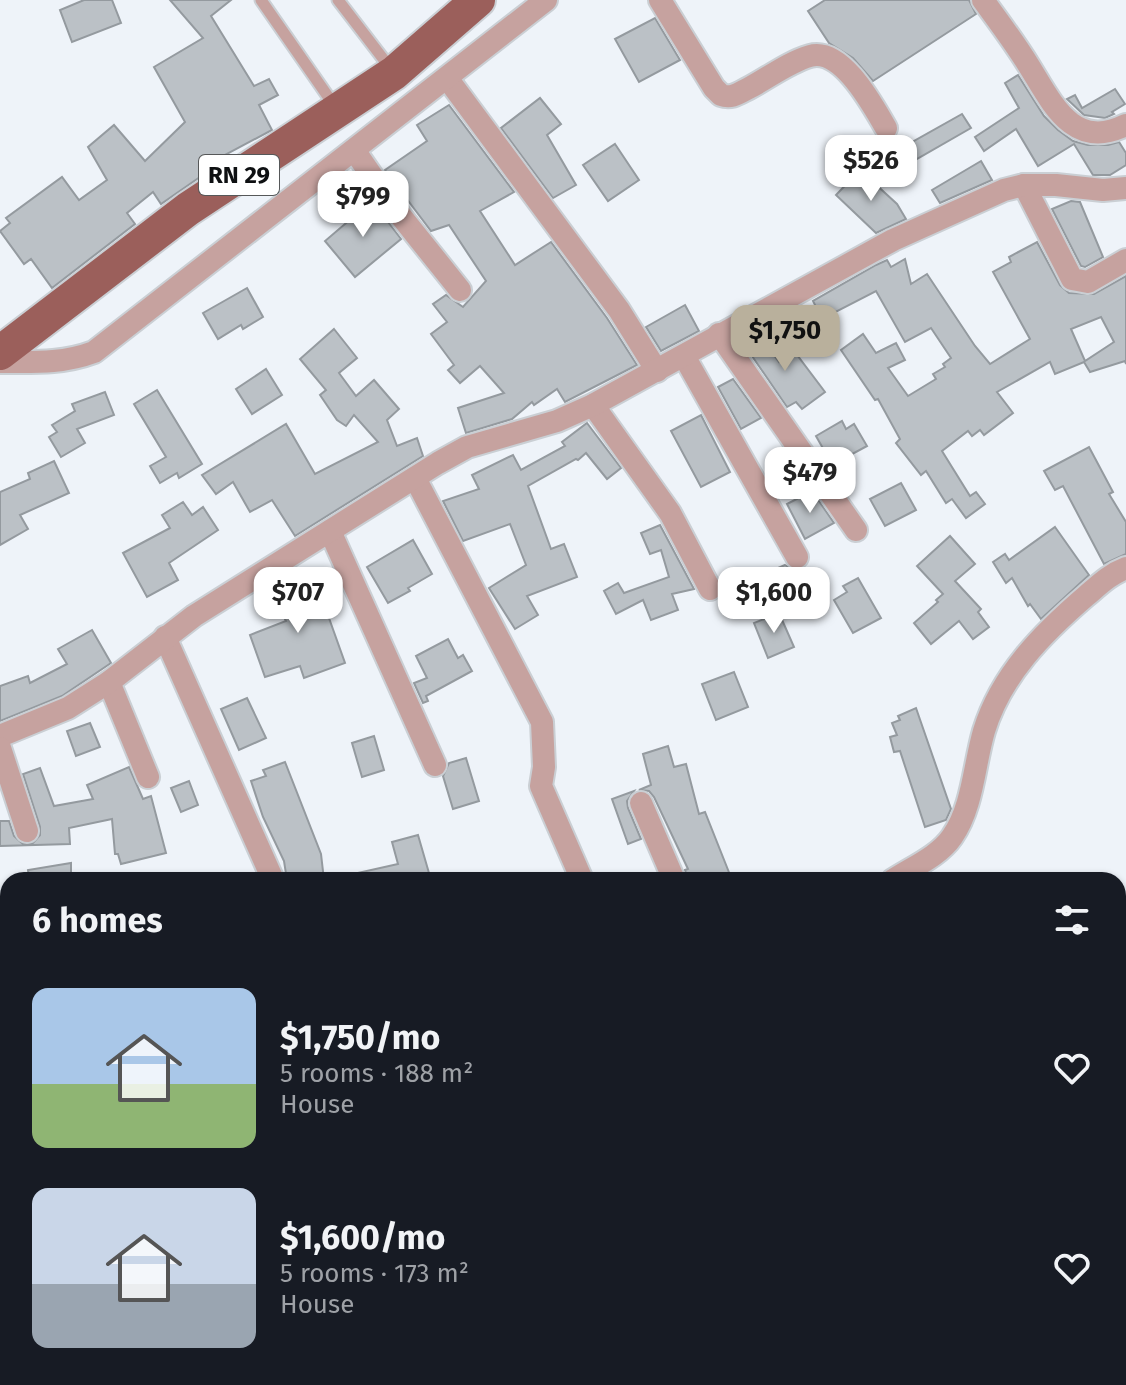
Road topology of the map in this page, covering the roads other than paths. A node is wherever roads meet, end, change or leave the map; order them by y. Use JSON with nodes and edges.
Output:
{"nodes":[{"id":1,"x":261,"y":0,"type":"edge"},
{"id":2,"x":338,"y":0,"type":"edge"},
{"id":3,"x":478,"y":0,"type":"edge"},
{"id":4,"x":546,"y":0,"type":"edge"},
{"id":5,"x":660,"y":0,"type":"edge"},
{"id":6,"x":983,"y":0,"type":"edge"},
{"id":7,"x":394,"y":73,"type":"junction"},
{"id":8,"x":447,"y":78,"type":"junction"},
{"id":9,"x":338,"y":110,"type":"junction"},
{"id":10,"x":1126,"y":125,"type":"edge"},
{"id":11,"x":886,"y":128,"type":"dead end"},
{"id":12,"x":354,"y":150,"type":"junction"},
{"id":13,"x":1024,"y":185,"type":"junction"},
{"id":14,"x":1126,"y":188,"type":"edge"},
{"id":15,"x":1126,"y":260,"type":"edge"},
{"id":16,"x":460,"y":290,"type":"dead end"},
{"id":17,"x":719,"y":334,"type":"junction"},
{"id":18,"x":0,"y":353,"type":"edge"},
{"id":19,"x":684,"y":356,"type":"junction"},
{"id":20,"x":0,"y":362,"type":"edge"},
{"id":21,"x":657,"y":371,"type":"junction"},
{"id":22,"x":593,"y":405,"type":"junction"},
{"id":23,"x":415,"y":478,"type":"junction"},
{"id":24,"x":856,"y":530,"type":"dead end"},
{"id":25,"x":330,"y":531,"type":"junction"},
{"id":26,"x":797,"y":557,"type":"dead end"},
{"id":27,"x":1126,"y":568,"type":"edge"},
{"id":28,"x":710,"y":589,"type":"dead end"},
{"id":29,"x":165,"y":637,"type":"junction"},
{"id":30,"x":109,"y":682,"type":"junction"},
{"id":31,"x":0,"y":736,"type":"edge"},
{"id":32,"x":0,"y":748,"type":"edge"},
{"id":33,"x":435,"y":765,"type":"dead end"},
{"id":34,"x":148,"y":777,"type":"dead end"},
{"id":35,"x":641,"y":803,"type":"dead end"},
{"id":36,"x":27,"y":831,"type":"dead end"},
{"id":37,"x":269,"y":872,"type":"edge"},
{"id":38,"x":579,"y":872,"type":"edge"},
{"id":39,"x":671,"y":872,"type":"edge"},
{"id":40,"x":906,"y":872,"type":"edge"}],
"edges":[{"from":1,"to":9,"type":"lane"},
{"from":2,"to":7,"type":"lane"},
{"from":3,"to":7,"type":"main road","number":"RN 29"},
{"from":4,"to":8,"type":"street"},
{"from":5,"to":11,"type":"street"},
{"from":6,"to":10,"type":"street"},
{"from":7,"to":9,"type":"main road","number":"RN 29"},
{"from":8,"to":12,"type":"street"},
{"from":8,"to":21,"type":"street"},
{"from":9,"to":18,"type":"main road","number":"RN 29"},
{"from":12,"to":16,"type":"street"},
{"from":12,"to":20,"type":"street"},
{"from":13,"to":14,"type":"street"},
{"from":13,"to":15,"type":"street"},
{"from":13,"to":17,"type":"street"},
{"from":17,"to":19,"type":"street"},
{"from":17,"to":24,"type":"street"},
{"from":19,"to":21,"type":"street"},
{"from":19,"to":26,"type":"street"},
{"from":21,"to":22,"type":"street"},
{"from":22,"to":23,"type":"street"},
{"from":22,"to":28,"type":"street"},
{"from":23,"to":25,"type":"street"},
{"from":23,"to":38,"type":"street"},
{"from":25,"to":29,"type":"street"},
{"from":25,"to":33,"type":"street"},
{"from":27,"to":40,"type":"street"},
{"from":29,"to":30,"type":"street"},
{"from":29,"to":37,"type":"street"},
{"from":30,"to":31,"type":"street"},
{"from":30,"to":34,"type":"street"},
{"from":32,"to":36,"type":"street"},
{"from":35,"to":39,"type":"street"}]}
